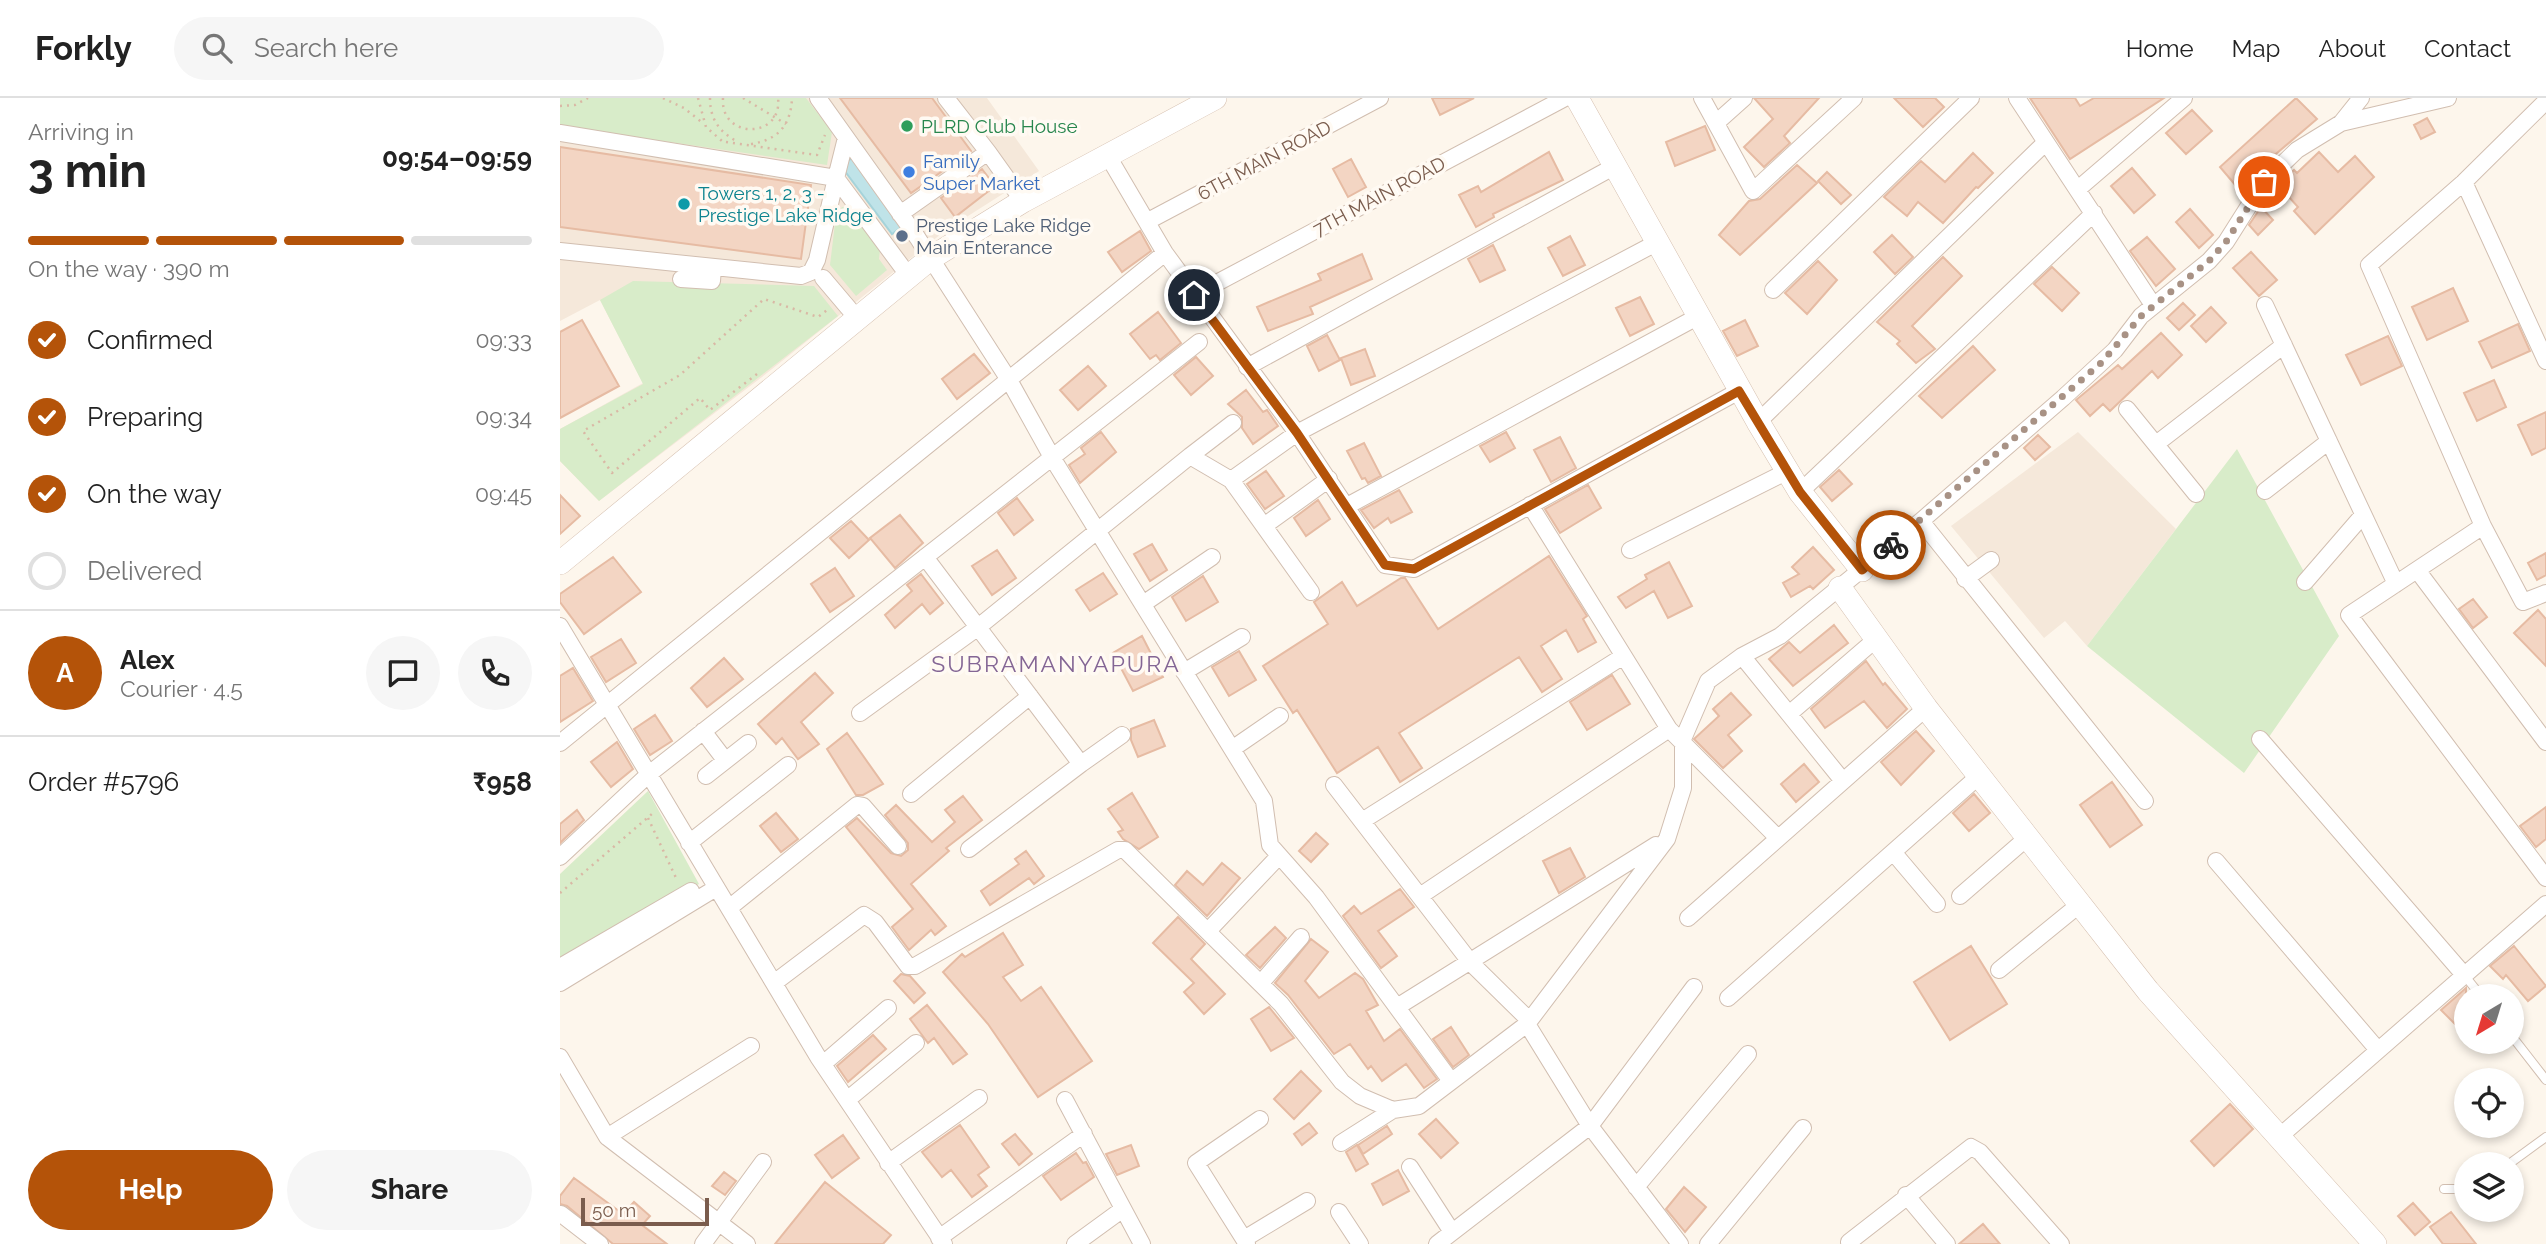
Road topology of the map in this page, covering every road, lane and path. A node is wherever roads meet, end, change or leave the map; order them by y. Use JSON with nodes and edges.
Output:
{"nodes":[{"id":1,"x":588,"y":98,"type":"edge"},
{"id":2,"x":663,"y":98,"type":"edge"},
{"id":3,"x":698,"y":98,"type":"edge"},
{"id":4,"x":710,"y":98,"type":"edge"},
{"id":5,"x":723,"y":98,"type":"edge"},
{"id":6,"x":743,"y":98,"type":"edge"},
{"id":7,"x":778,"y":98,"type":"edge"},
{"id":8,"x":792,"y":98,"type":"edge"},
{"id":9,"x":818,"y":98,"type":"edge"},
{"id":10,"x":946,"y":98,"type":"edge"},
{"id":11,"x":1215,"y":98,"type":"edge"},
{"id":12,"x":1380,"y":98,"type":"edge"},
{"id":13,"x":1564,"y":98,"type":"edge"},
{"id":14,"x":1577,"y":98,"type":"edge"},
{"id":15,"x":1702,"y":98,"type":"edge"},
{"id":16,"x":1744,"y":98,"type":"edge"},
{"id":17,"x":1854,"y":98,"type":"edge"},
{"id":18,"x":1971,"y":98,"type":"edge"},
{"id":19,"x":2017,"y":98,"type":"edge"},
{"id":20,"x":2184,"y":98,"type":"edge"},
{"id":21,"x":2361,"y":98,"type":"edge"},
{"id":22,"x":2448,"y":98,"type":"edge"},
{"id":23,"x":2546,"y":101,"type":"edge"},
{"id":24,"x":560,"y":106,"type":"edge"},
{"id":25,"x":774,"y":117,"type":"junction"},
{"id":26,"x":1716,"y":123,"type":"junction"},
{"id":27,"x":2342,"y":123,"type":"junction"},
{"id":28,"x":786,"y":124,"type":"junction"},
{"id":29,"x":706,"y":127,"type":"junction"},
{"id":30,"x":560,"y":133,"type":"edge"},
{"id":31,"x":825,"y":134,"type":"dead end"},
{"id":32,"x":846,"y":138,"type":"junction"},
{"id":33,"x":709,"y":140,"type":"dead end"},
{"id":34,"x":731,"y":141,"type":"junction"},
{"id":35,"x":723,"y":142,"type":"junction"},
{"id":36,"x":2046,"y":142,"type":"junction"},
{"id":37,"x":988,"y":152,"type":"junction"},
{"id":38,"x":1108,"y":156,"type":"junction"},
{"id":39,"x":730,"y":160,"type":"junction"},
{"id":40,"x":1617,"y":165,"type":"junction"},
{"id":41,"x":836,"y":178,"type":"junction"},
{"id":42,"x":2464,"y":182,"type":"junction"},
{"id":43,"x":2078,"y":190,"type":"junction"},
{"id":44,"x":1023,"y":201,"type":"junction"},
{"id":45,"x":2094,"y":213,"type":"junction"},
{"id":46,"x":900,"y":214,"type":"junction"},
{"id":47,"x":1148,"y":221,"type":"junction"},
{"id":48,"x":1658,"y":242,"type":"junction"},
{"id":49,"x":560,"y":251,"type":"edge"},
{"id":50,"x":1165,"y":253,"type":"junction"},
{"id":51,"x":931,"y":258,"type":"junction"},
{"id":52,"x":713,"y":268,"type":"junction"},
{"id":53,"x":908,"y":275,"type":"junction"},
{"id":54,"x":823,"y":278,"type":"dead end"},
{"id":55,"x":681,"y":279,"type":"dead end"},
{"id":56,"x":1773,"y":290,"type":"dead end"},
{"id":57,"x":1194,"y":295,"type":"junction"},
{"id":58,"x":841,"y":299,"type":"junction"},
{"id":59,"x":2153,"y":305,"type":"junction"},
{"id":60,"x":2265,"y":305,"type":"dead end"},
{"id":61,"x":1699,"y":316,"type":"junction"},
{"id":62,"x":818,"y":317,"type":"junction"},
{"id":63,"x":856,"y":317,"type":"junction"},
{"id":64,"x":821,"y":324,"type":"dead end"},
{"id":65,"x":1199,"y":342,"type":"dead end"},
{"id":66,"x":2284,"y":345,"type":"junction"},
{"id":67,"x":2546,"y":361,"type":"edge"},
{"id":68,"x":1247,"y":367,"type":"junction"},
{"id":69,"x":760,"y":371,"type":"dead end"},
{"id":70,"x":1009,"y":380,"type":"junction"},
{"id":71,"x":1739,"y":391,"type":"junction"},
{"id":72,"x":2127,"y":409,"type":"dead end"},
{"id":73,"x":1758,"y":422,"type":"junction"},
{"id":74,"x":1233,"y":423,"type":"dead end"},
{"id":75,"x":1297,"y":433,"type":"junction"},
{"id":76,"x":2329,"y":441,"type":"junction"},
{"id":77,"x":2156,"y":444,"type":"junction"},
{"id":78,"x":1190,"y":456,"type":"junction"},
{"id":79,"x":1053,"y":459,"type":"junction"},
{"id":80,"x":1788,"y":471,"type":"junction"},
{"id":81,"x":1329,"y":479,"type":"junction"},
{"id":82,"x":1231,"y":480,"type":"junction"},
{"id":83,"x":2265,"y":491,"type":"dead end"},
{"id":84,"x":1800,"y":492,"type":"junction"},
{"id":85,"x":2196,"y":495,"type":"dead end"},
{"id":86,"x":1530,"y":505,"type":"junction"},
{"id":87,"x":1347,"y":506,"type":"junction"},
{"id":88,"x":2363,"y":515,"type":"junction"},
{"id":89,"x":1921,"y":521,"type":"junction"},
{"id":90,"x":1264,"y":526,"type":"junction"},
{"id":91,"x":2483,"y":526,"type":"junction"},
{"id":92,"x":1098,"y":529,"type":"junction"},
{"id":93,"x":1630,"y":550,"type":"dead end"},
{"id":94,"x":925,"y":557,"type":"junction"},
{"id":95,"x":1212,"y":557,"type":"dead end"},
{"id":96,"x":1991,"y":559,"type":"dead end"},
{"id":97,"x":560,"y":563,"type":"edge"},
{"id":98,"x":1862,"y":570,"type":"junction"},
{"id":99,"x":2417,"y":570,"type":"junction"},
{"id":100,"x":1965,"y":579,"type":"junction"},
{"id":101,"x":2305,"y":582,"type":"dead end"},
{"id":102,"x":2396,"y":584,"type":"junction"},
{"id":103,"x":1839,"y":588,"type":"junction"},
{"id":104,"x":1311,"y":592,"type":"dead end"},
{"id":105,"x":2546,"y":593,"type":"edge"},
{"id":106,"x":1143,"y":604,"type":"junction"},
{"id":107,"x":560,"y":626,"type":"edge"},
{"id":108,"x":977,"y":628,"type":"junction"},
{"id":109,"x":1242,"y":637,"type":"dead end"},
{"id":110,"x":1875,"y":640,"type":"junction"},
{"id":111,"x":1742,"y":656,"type":"junction"},
{"id":112,"x":1622,"y":657,"type":"junction"},
{"id":113,"x":1184,"y":671,"type":"junction"},
{"id":114,"x":1030,"y":696,"type":"junction"},
{"id":115,"x":608,"y":704,"type":"junction"},
{"id":116,"x":1926,"y":708,"type":"junction"},
{"id":117,"x":860,"y":713,"type":"dead end"},
{"id":118,"x":1789,"y":714,"type":"junction"},
{"id":119,"x":1280,"y":716,"type":"dead end"},
{"id":120,"x":1669,"y":729,"type":"junction"},
{"id":121,"x":703,"y":731,"type":"junction"},
{"id":122,"x":1122,"y":735,"type":"dead end"},
{"id":123,"x":1683,"y":739,"type":"junction"},
{"id":124,"x":2260,"y":739,"type":"dead end"},
{"id":125,"x":2546,"y":742,"type":"edge"},
{"id":126,"x":560,"y":743,"type":"edge"},
{"id":127,"x":748,"y":743,"type":"dead end"},
{"id":128,"x":1232,"y":749,"type":"junction"},
{"id":129,"x":725,"y":760,"type":"junction"},
{"id":130,"x":1081,"y":764,"type":"junction"},
{"id":131,"x":788,"y":765,"type":"dead end"},
{"id":132,"x":649,"y":774,"type":"junction"},
{"id":133,"x":1980,"y":775,"type":"junction"},
{"id":134,"x":706,"y":776,"type":"dead end"},
{"id":135,"x":1843,"y":781,"type":"junction"},
{"id":136,"x":1334,"y":785,"type":"dead end"},
{"id":137,"x":911,"y":794,"type":"dead end"},
{"id":138,"x":2145,"y":801,"type":"dead end"},
{"id":139,"x":666,"y":803,"type":"junction"},
{"id":140,"x":648,"y":818,"type":"junction"},
{"id":141,"x":1362,"y":821,"type":"junction"},
{"id":142,"x":2028,"y":837,"type":"junction"},
{"id":143,"x":1778,"y":838,"type":"junction"},
{"id":144,"x":1667,"y":839,"type":"junction"},
{"id":145,"x":689,"y":843,"type":"junction"},
{"id":146,"x":898,"y":846,"type":"dead end"},
{"id":147,"x":969,"y":849,"type":"dead end"},
{"id":148,"x":1893,"y":852,"type":"junction"},
{"id":149,"x":1279,"y":856,"type":"junction"},
{"id":150,"x":560,"y":857,"type":"edge"},
{"id":151,"x":2216,"y":861,"type":"dead end"},
{"id":152,"x":2546,"y":878,"type":"edge"},
{"id":153,"x":677,"y":880,"type":"dead end"},
{"id":154,"x":714,"y":883,"type":"junction"},
{"id":155,"x":560,"y":893,"type":"edge"},
{"id":156,"x":1420,"y":896,"type":"junction"},
{"id":157,"x":1960,"y":896,"type":"dead end"},
{"id":158,"x":1937,"y":904,"type":"dead end"},
{"id":159,"x":2080,"y":904,"type":"junction"},
{"id":160,"x":2546,"y":904,"type":"edge"},
{"id":161,"x":729,"y":908,"type":"junction"},
{"id":162,"x":1688,"y":918,"type":"dead end"},
{"id":163,"x":1208,"y":931,"type":"junction"},
{"id":164,"x":1301,"y":937,"type":"dead end"},
{"id":165,"x":1471,"y":963,"type":"junction"},
{"id":166,"x":560,"y":967,"type":"edge"},
{"id":167,"x":1999,"y":970,"type":"dead end"},
{"id":168,"x":2465,"y":976,"type":"junction"},
{"id":169,"x":560,"y":983,"type":"edge"},
{"id":170,"x":774,"y":983,"type":"junction"},
{"id":171,"x":1261,"y":983,"type":"junction"},
{"id":172,"x":2471,"y":984,"type":"edge"},
{"id":173,"x":1694,"y":987,"type":"dead end"},
{"id":174,"x":1728,"y":998,"type":"dead end"},
{"id":175,"x":1397,"y":1007,"type":"junction"},
{"id":176,"x":888,"y":1008,"type":"dead end"},
{"id":177,"x":1528,"y":1022,"type":"junction"},
{"id":178,"x":916,"y":1042,"type":"dead end"},
{"id":179,"x":751,"y":1046,"type":"dead end"},
{"id":180,"x":2378,"y":1050,"type":"junction"},
{"id":181,"x":2524,"y":1052,"type":"edge"},
{"id":182,"x":1748,"y":1054,"type":"dead end"},
{"id":183,"x":560,"y":1057,"type":"edge"},
{"id":184,"x":823,"y":1064,"type":"junction"},
{"id":185,"x":2546,"y":1080,"type":"edge"},
{"id":186,"x":1451,"y":1081,"type":"junction"},
{"id":187,"x":979,"y":1098,"type":"dead end"},
{"id":188,"x":847,"y":1100,"type":"junction"},
{"id":189,"x":1065,"y":1100,"type":"dead end"},
{"id":190,"x":1392,"y":1110,"type":"junction"},
{"id":191,"x":1260,"y":1119,"type":"dead end"},
{"id":192,"x":1590,"y":1126,"type":"junction"},
{"id":193,"x":1803,"y":1128,"type":"dead end"},
{"id":194,"x":1084,"y":1134,"type":"junction"},
{"id":195,"x":607,"y":1137,"type":"junction"},
{"id":196,"x":2279,"y":1137,"type":"junction"},
{"id":197,"x":2546,"y":1137,"type":"edge"},
{"id":198,"x":1340,"y":1143,"type":"dead end"},
{"id":199,"x":2524,"y":1153,"type":"edge"},
{"id":200,"x":763,"y":1162,"type":"dead end"},
{"id":201,"x":888,"y":1163,"type":"junction"},
{"id":202,"x":1410,"y":1167,"type":"dead end"},
{"id":203,"x":1636,"y":1187,"type":"junction"},
{"id":204,"x":2444,"y":1189,"type":"dead end"},
{"id":205,"x":2454,"y":1189,"type":"edge"},
{"id":206,"x":1906,"y":1195,"type":"junction"},
{"id":207,"x":1307,"y":1201,"type":"dead end"},
{"id":208,"x":1123,"y":1209,"type":"junction"},
{"id":209,"x":1339,"y":1212,"type":"dead end"},
{"id":210,"x":561,"y":1214,"type":"edge"},
{"id":211,"x":719,"y":1223,"type":"junction"},
{"id":212,"x":1444,"y":1240,"type":"edge"},
{"id":213,"x":941,"y":1241,"type":"edge"},
{"id":214,"x":1245,"y":1242,"type":"edge"},
{"id":215,"x":1848,"y":1243,"type":"edge"},
{"id":216,"x":600,"y":1244,"type":"edge"},
{"id":217,"x":703,"y":1244,"type":"edge"},
{"id":218,"x":747,"y":1244,"type":"edge"},
{"id":219,"x":1075,"y":1244,"type":"edge"},
{"id":220,"x":1142,"y":1244,"type":"edge"},
{"id":221,"x":1360,"y":1244,"type":"edge"},
{"id":222,"x":1679,"y":1244,"type":"edge"},
{"id":223,"x":1708,"y":1244,"type":"edge"},
{"id":224,"x":1947,"y":1244,"type":"edge"},
{"id":225,"x":2061,"y":1244,"type":"edge"},
{"id":226,"x":2375,"y":1244,"type":"edge"}],
"edges":[{"from":1,"to":24,"type":"path"},
{"from":2,"to":29,"type":"path"},
{"from":3,"to":29,"type":"path"},
{"from":4,"to":34,"type":"path"},
{"from":5,"to":25,"type":"path"},
{"from":6,"to":25,"type":"path"},
{"from":7,"to":25,"type":"path"},
{"from":8,"to":28,"type":"path"},
{"from":9,"to":32,"type":"street"},
{"from":10,"to":37,"type":"street"},
{"from":11,"to":38,"type":"street"},
{"from":12,"to":47,"type":"street","name":"6TH MAIN ROAD"},
{"from":13,"to":57,"type":"street","name":"7TH MAIN ROAD"},
{"from":14,"to":40,"type":"street"},
{"from":15,"to":26,"type":"street"},
{"from":16,"to":26,"type":"street"},
{"from":17,"to":26,"type":"street"},
{"from":18,"to":56,"type":"street"},
{"from":19,"to":36,"type":"street"},
{"from":20,"to":43,"type":"street"},
{"from":21,"to":27,"type":"street"},
{"from":22,"to":27,"type":"street"},
{"from":23,"to":42,"type":"street"},
{"from":25,"to":28,"type":"path"},
{"from":27,"to":59,"type":"street"},
{"from":28,"to":34,"type":"path"},
{"from":29,"to":35,"type":"path"},
{"from":30,"to":39,"type":"street"},
{"from":31,"to":34,"type":"path"},
{"from":32,"to":41,"type":"street"},
{"from":32,"to":46,"type":"street"},
{"from":33,"to":35,"type":"path"},
{"from":34,"to":35,"type":"path"},
{"from":35,"to":39,"type":"path"},
{"from":36,"to":43,"type":"street"},
{"from":36,"to":73,"type":"street"},
{"from":37,"to":44,"type":"street"},
{"from":37,"to":46,"type":"street"},
{"from":38,"to":44,"type":"street"},
{"from":38,"to":47,"type":"street"},
{"from":39,"to":41,"type":"street"},
{"from":40,"to":48,"type":"street"},
{"from":40,"to":68,"type":"street"},
{"from":41,"to":52,"type":"street"},
{"from":41,"to":53,"type":"street"},
{"from":42,"to":67,"type":"street"},
{"from":42,"to":91,"type":"street"},
{"from":43,"to":45,"type":"street"},
{"from":44,"to":51,"type":"street"},
{"from":45,"to":59,"type":"street"},
{"from":45,"to":84,"type":"street"},
{"from":46,"to":51,"type":"street"},
{"from":47,"to":50,"type":"street"},
{"from":48,"to":61,"type":"street"},
{"from":48,"to":75,"type":"street"},
{"from":49,"to":52,"type":"street"},
{"from":50,"to":57,"type":"street"},
{"from":50,"to":70,"type":"street"},
{"from":51,"to":53,"type":"street"},
{"from":51,"to":70,"type":"street"},
{"from":52,"to":55,"type":"street"},
{"from":53,"to":63,"type":"street"},
{"from":54,"to":58,"type":"street"},
{"from":57,"to":68,"type":"street"},
{"from":58,"to":62,"type":"path"},
{"from":58,"to":63,"type":"street"},
{"from":59,"to":89,"type":"street"},
{"from":60,"to":66,"type":"street"},
{"from":61,"to":71,"type":"street"},
{"from":61,"to":87,"type":"street"},
{"from":62,"to":64,"type":"path"},
{"from":62,"to":69,"type":"path"},
{"from":63,"to":97,"type":"street"},
{"from":65,"to":79,"type":"street"},
{"from":66,"to":76,"type":"street"},
{"from":66,"to":77,"type":"street"},
{"from":68,"to":75,"type":"street"},
{"from":70,"to":79,"type":"street"},
{"from":70,"to":115,"type":"street"},
{"from":71,"to":73,"type":"street"},
{"from":71,"to":86,"type":"street"},
{"from":72,"to":77,"type":"street"},
{"from":73,"to":80,"type":"street"},
{"from":74,"to":78,"type":"street"},
{"from":75,"to":81,"type":"street"},
{"from":75,"to":82,"type":"street"},
{"from":76,"to":83,"type":"street"},
{"from":76,"to":88,"type":"street"},
{"from":77,"to":85,"type":"street"},
{"from":78,"to":82,"type":"street"},
{"from":78,"to":92,"type":"street"},
{"from":79,"to":92,"type":"street"},
{"from":79,"to":94,"type":"street"},
{"from":80,"to":84,"type":"street"},
{"from":80,"to":93,"type":"street"},
{"from":81,"to":87,"type":"street"},
{"from":81,"to":90,"type":"street"},
{"from":82,"to":90,"type":"street"},
{"from":84,"to":98,"type":"street"},
{"from":86,"to":87,"type":"street"},
{"from":86,"to":112,"type":"street"},
{"from":88,"to":101,"type":"street"},
{"from":88,"to":102,"type":"street"},
{"from":89,"to":98,"type":"street"},
{"from":89,"to":100,"type":"street"},
{"from":90,"to":104,"type":"street"},
{"from":91,"to":99,"type":"street"},
{"from":91,"to":105,"type":"street"},
{"from":92,"to":106,"type":"street"},
{"from":92,"to":108,"type":"street"},
{"from":94,"to":108,"type":"street"},
{"from":94,"to":121,"type":"street"},
{"from":95,"to":106,"type":"street"},
{"from":96,"to":100,"type":"street"},
{"from":98,"to":103,"type":"street"},
{"from":99,"to":102,"type":"street"},
{"from":99,"to":125,"type":"street"},
{"from":100,"to":138,"type":"street"},
{"from":102,"to":152,"type":"street"},
{"from":103,"to":110,"type":"street"},
{"from":103,"to":111,"type":"street"},
{"from":106,"to":113,"type":"street"},
{"from":107,"to":115,"type":"street"},
{"from":108,"to":114,"type":"street"},
{"from":108,"to":117,"type":"street"},
{"from":109,"to":113,"type":"street"},
{"from":110,"to":116,"type":"street"},
{"from":110,"to":118,"type":"street"},
{"from":111,"to":118,"type":"street"},
{"from":111,"to":123,"type":"street"},
{"from":112,"to":120,"type":"street"},
{"from":112,"to":141,"type":"street"},
{"from":113,"to":128,"type":"street"},
{"from":114,"to":130,"type":"street"},
{"from":114,"to":137,"type":"street"},
{"from":115,"to":126,"type":"street"},
{"from":115,"to":132,"type":"street"},
{"from":116,"to":133,"type":"street"},
{"from":116,"to":135,"type":"street"},
{"from":118,"to":135,"type":"street"},
{"from":119,"to":128,"type":"street"},
{"from":120,"to":123,"type":"street"},
{"from":120,"to":156,"type":"street"},
{"from":121,"to":129,"type":"street"},
{"from":121,"to":132,"type":"street"},
{"from":122,"to":130,"type":"street"},
{"from":123,"to":143,"type":"street"},
{"from":123,"to":144,"type":"street"},
{"from":124,"to":168,"type":"street"},
{"from":127,"to":129,"type":"street"},
{"from":128,"to":149,"type":"street"},
{"from":129,"to":134,"type":"street"},
{"from":130,"to":147,"type":"street"},
{"from":131,"to":145,"type":"street"},
{"from":132,"to":139,"type":"street"},
{"from":132,"to":150,"type":"street"},
{"from":133,"to":142,"type":"street"},
{"from":133,"to":148,"type":"street"},
{"from":135,"to":143,"type":"street"},
{"from":136,"to":141,"type":"street"},
{"from":139,"to":140,"type":"path"},
{"from":139,"to":145,"type":"street"},
{"from":140,"to":153,"type":"path"},
{"from":140,"to":155,"type":"path"},
{"from":141,"to":156,"type":"street"},
{"from":142,"to":157,"type":"street"},
{"from":142,"to":159,"type":"street"},
{"from":143,"to":162,"type":"street"},
{"from":144,"to":165,"type":"street"},
{"from":144,"to":177,"type":"street"},
{"from":145,"to":154,"type":"street"},
{"from":146,"to":161,"type":"street"},
{"from":148,"to":158,"type":"street"},
{"from":148,"to":174,"type":"street"},
{"from":149,"to":163,"type":"street"},
{"from":149,"to":175,"type":"street"},
{"from":151,"to":180,"type":"street"},
{"from":154,"to":161,"type":"street"},
{"from":154,"to":166,"type":"street"},
{"from":154,"to":169,"type":"street"},
{"from":156,"to":165,"type":"street"},
{"from":159,"to":167,"type":"street"},
{"from":159,"to":196,"type":"street"},
{"from":160,"to":168,"type":"street"},
{"from":161,"to":170,"type":"street"},
{"from":163,"to":170,"type":"street"},
{"from":163,"to":171,"type":"street"},
{"from":164,"to":171,"type":"street"},
{"from":165,"to":175,"type":"street"},
{"from":165,"to":177,"type":"street"},
{"from":168,"to":172,"type":"lane"},
{"from":168,"to":180,"type":"street"},
{"from":170,"to":184,"type":"street"},
{"from":171,"to":190,"type":"street"},
{"from":173,"to":192,"type":"street"},
{"from":175,"to":186,"type":"street"},
{"from":176,"to":184,"type":"street"},
{"from":177,"to":186,"type":"street"},
{"from":177,"to":192,"type":"street"},
{"from":178,"to":188,"type":"street"},
{"from":179,"to":195,"type":"street"},
{"from":180,"to":196,"type":"street"},
{"from":181,"to":185,"type":"lane"},
{"from":182,"to":203,"type":"street"},
{"from":183,"to":195,"type":"street"},
{"from":184,"to":188,"type":"street"},
{"from":186,"to":190,"type":"street"},
{"from":187,"to":201,"type":"street"},
{"from":188,"to":201,"type":"street"},
{"from":189,"to":194,"type":"street"},
{"from":190,"to":198,"type":"street"},
{"from":191,"to":214,"type":"street"},
{"from":192,"to":203,"type":"street"},
{"from":192,"to":212,"type":"street"},
{"from":193,"to":223,"type":"street"},
{"from":194,"to":208,"type":"street"},
{"from":194,"to":213,"type":"street"},
{"from":195,"to":211,"type":"street"},
{"from":196,"to":226,"type":"street"},
{"from":197,"to":199,"type":"lane"},
{"from":200,"to":211,"type":"street"},
{"from":201,"to":213,"type":"street"},
{"from":202,"to":212,"type":"street"},
{"from":203,"to":222,"type":"street"},
{"from":204,"to":205,"type":"lane"},
{"from":206,"to":215,"type":"street"},
{"from":206,"to":224,"type":"street"},
{"from":206,"to":225,"type":"street"},
{"from":207,"to":214,"type":"street"},
{"from":208,"to":219,"type":"street"},
{"from":208,"to":220,"type":"street"},
{"from":209,"to":221,"type":"street"},
{"from":210,"to":216,"type":"street"},
{"from":211,"to":217,"type":"street"},
{"from":211,"to":218,"type":"street"}]}
